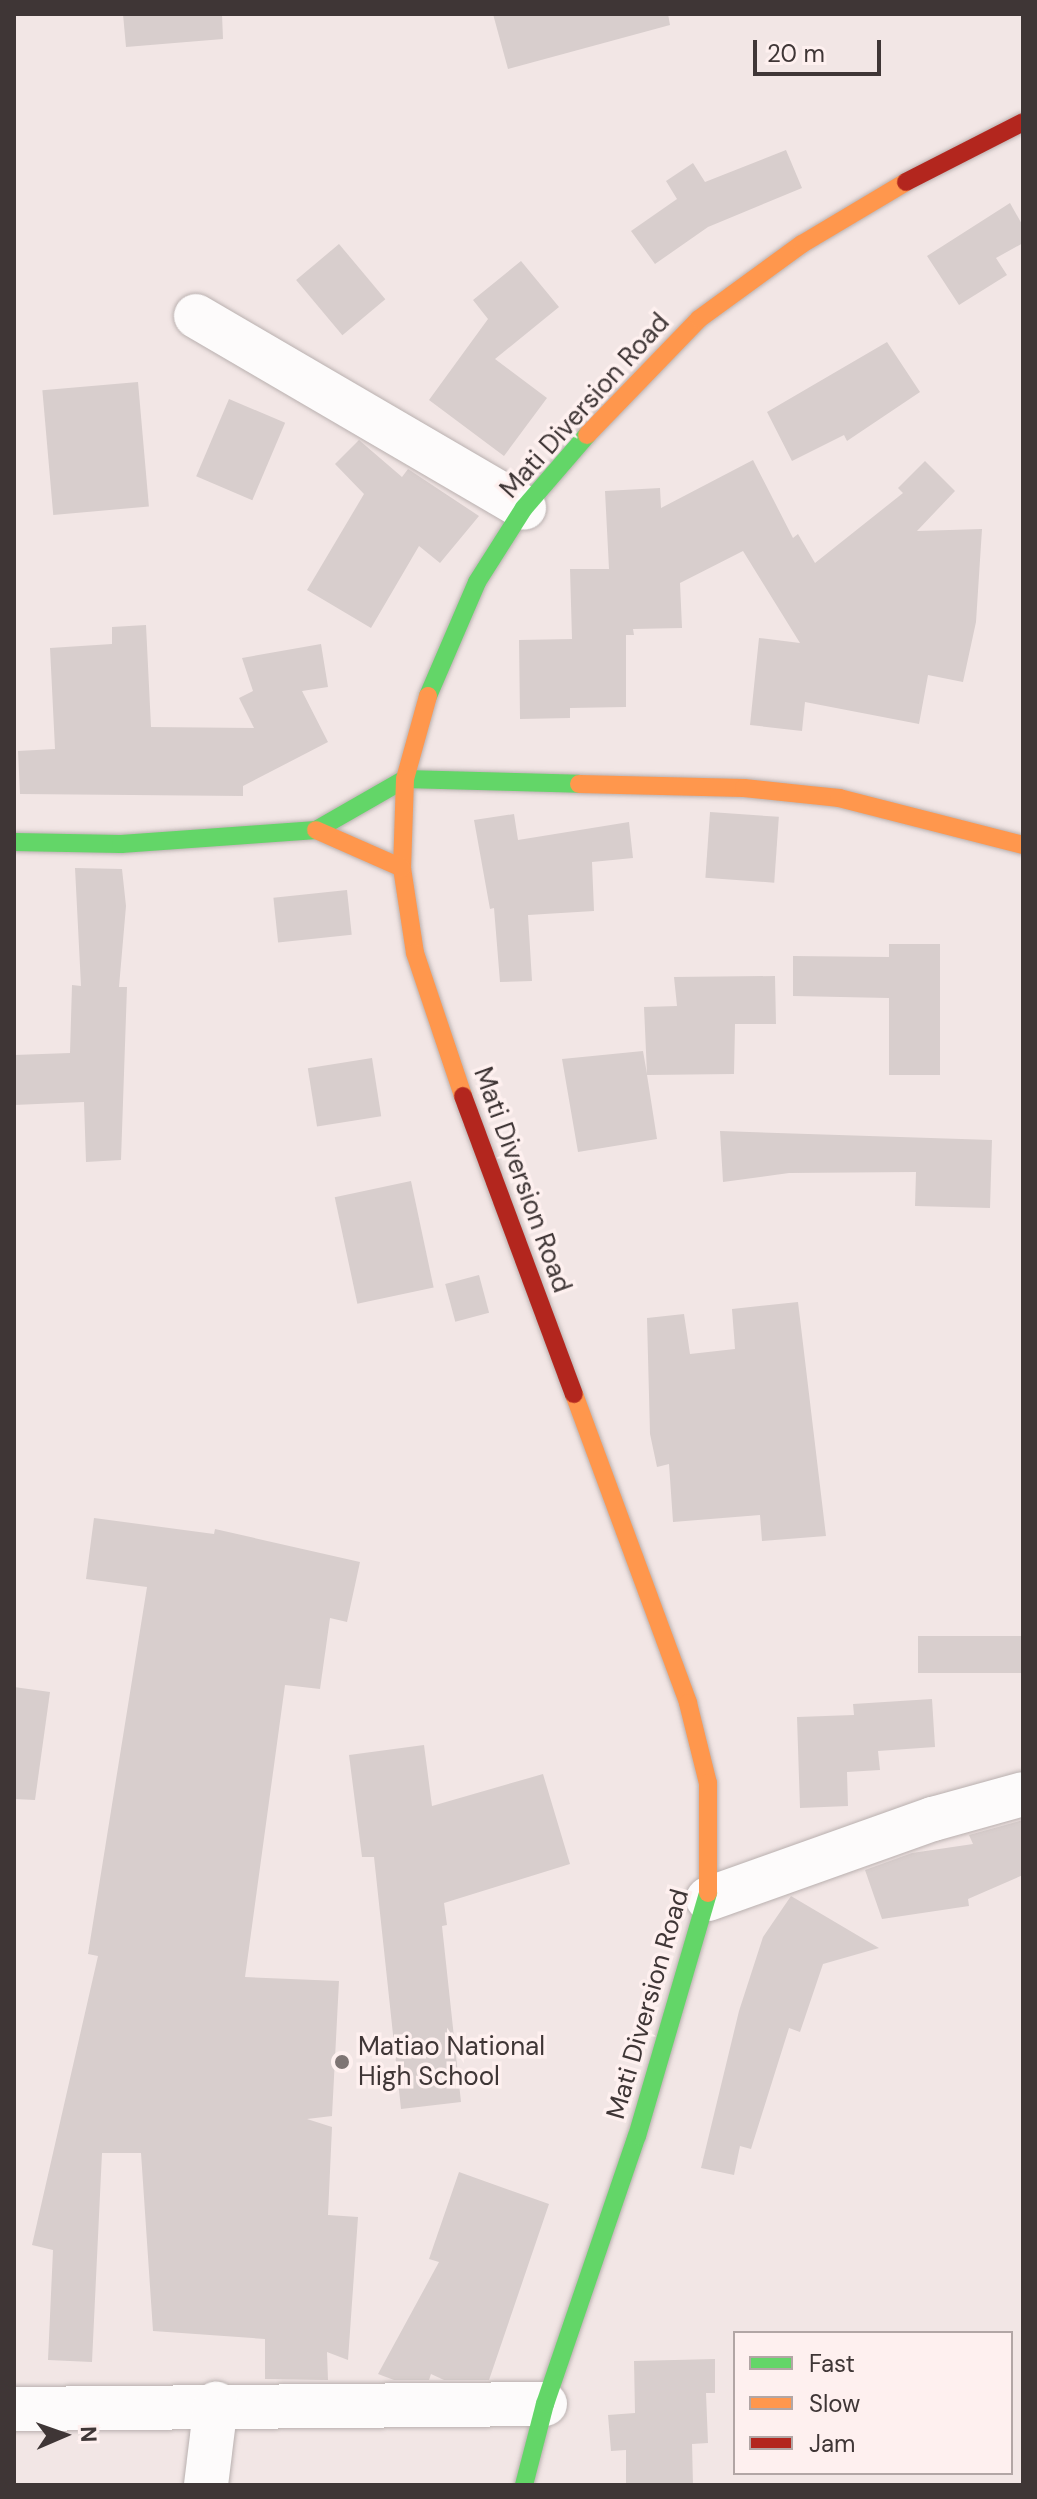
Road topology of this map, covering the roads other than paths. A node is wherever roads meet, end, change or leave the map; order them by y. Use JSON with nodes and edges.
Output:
{"nodes":[{"id":1,"x":1023,"y":122,"type":"edge"},
{"id":2,"x":196,"y":316,"type":"dead end"},
{"id":3,"x":524,"y":508,"type":"junction"},
{"id":4,"x":405,"y":779,"type":"junction"},
{"id":5,"x":316,"y":830,"type":"junction"},
{"id":6,"x":14,"y":842,"type":"edge"},
{"id":7,"x":1023,"y":845,"type":"edge"},
{"id":8,"x":402,"y":868,"type":"junction"},
{"id":9,"x":1023,"y":1794,"type":"edge"},
{"id":10,"x":708,"y":1899,"type":"junction"},
{"id":11,"x":216,"y":2404,"type":"junction"},
{"id":12,"x":545,"y":2404,"type":"junction"},
{"id":13,"x":14,"y":2409,"type":"edge"},
{"id":14,"x":206,"y":2485,"type":"edge"},
{"id":15,"x":524,"y":2485,"type":"edge"}],
"edges":[{"from":1,"to":3,"type":"main road","name":"Mati Diversion Road"},
{"from":2,"to":3,"type":"street"},
{"from":3,"to":4,"type":"main road","name":"Mati Diversion Road"},
{"from":4,"to":5,"type":"main road"},
{"from":4,"to":7,"type":"main road"},
{"from":4,"to":8,"type":"main road","name":"Mati Diversion Road"},
{"from":5,"to":6,"type":"main road"},
{"from":5,"to":8,"type":"main road"},
{"from":8,"to":10,"type":"main road","name":"Mati Diversion Road"},
{"from":9,"to":10,"type":"street"},
{"from":10,"to":12,"type":"main road","name":"Mati Diversion Road"},
{"from":11,"to":12,"type":"street"},
{"from":11,"to":13,"type":"street"},
{"from":11,"to":14,"type":"street"},
{"from":12,"to":15,"type":"main road","name":"Mati Diversion Road"}]}
